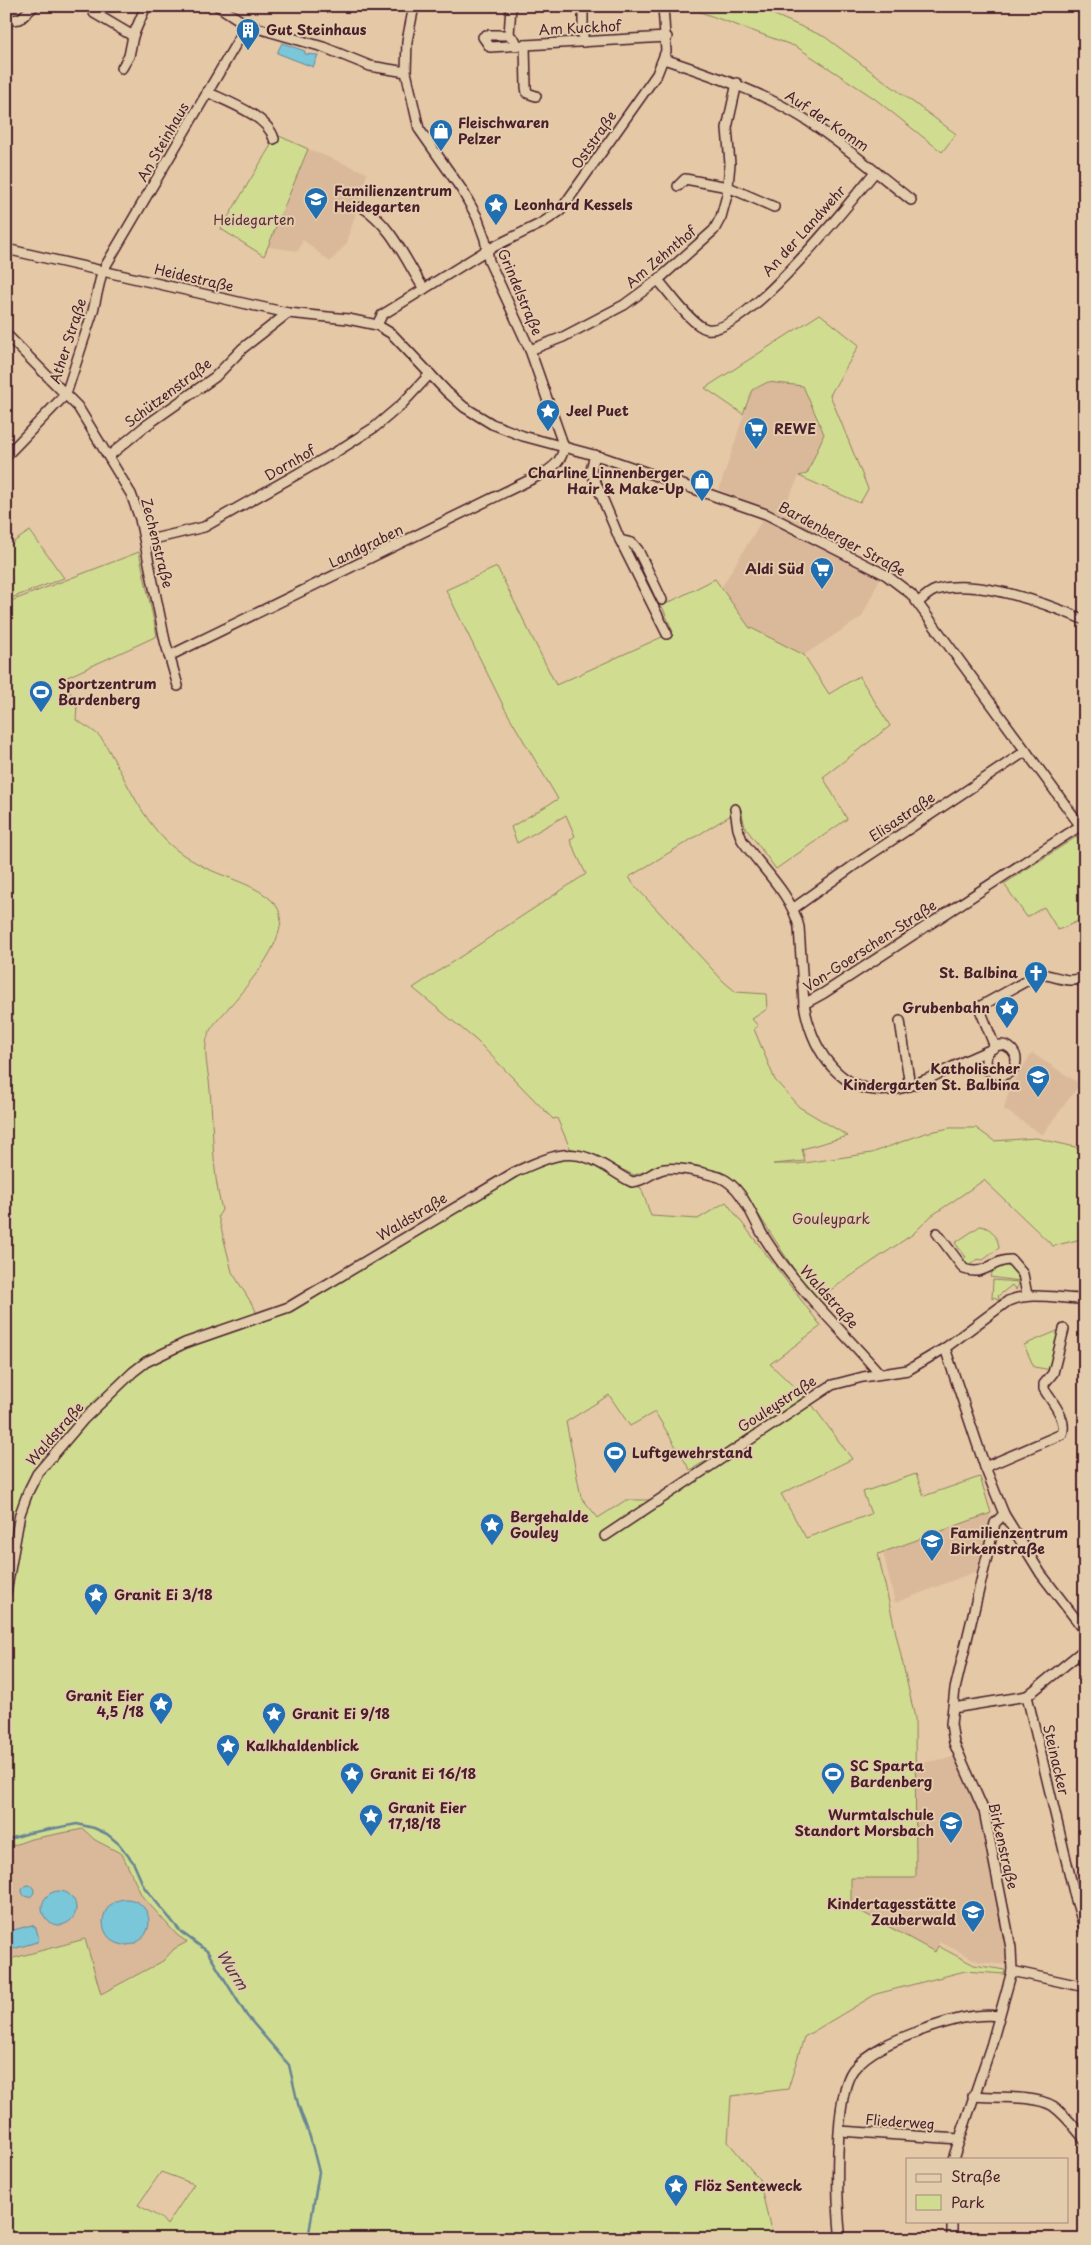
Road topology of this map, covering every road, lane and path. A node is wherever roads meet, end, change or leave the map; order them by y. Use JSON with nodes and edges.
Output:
{"nodes":[{"id":1,"x":34,"y":6,"type":"edge"},
{"id":2,"x":99,"y":6,"type":"edge"},
{"id":3,"x":146,"y":6,"type":"edge"},
{"id":4,"x":218,"y":6,"type":"edge"},
{"id":5,"x":414,"y":6,"type":"edge"},
{"id":6,"x":511,"y":6,"type":"edge"},
{"id":7,"x":583,"y":6,"type":"edge"},
{"id":8,"x":664,"y":6,"type":"edge"},
{"id":9,"x":8,"y":20,"type":"edge"},
{"id":10,"x":247,"y":25,"type":"junction"},
{"id":11,"x":509,"y":35,"type":"junction"},
{"id":12,"x":133,"y":36,"type":"junction"},
{"id":13,"x":666,"y":37,"type":"junction"},
{"id":14,"x":584,"y":42,"type":"junction"},
{"id":15,"x":521,"y":46,"type":"junction"},
{"id":16,"x":664,"y":59,"type":"junction"},
{"id":17,"x":122,"y":68,"type":"dead end"},
{"id":18,"x":406,"y":72,"type":"junction"},
{"id":19,"x":737,"y":83,"type":"junction"},
{"id":20,"x":207,"y":92,"type":"junction"},
{"id":21,"x":536,"y":96,"type":"dead end"},
{"id":22,"x":274,"y":140,"type":"dead end"},
{"id":23,"x":875,"y":172,"type":"junction"},
{"id":24,"x":678,"y":186,"type":"dead end"},
{"id":25,"x":728,"y":187,"type":"junction"},
{"id":26,"x":911,"y":200,"type":"dead end"},
{"id":27,"x":362,"y":207,"type":"dead end"},
{"id":28,"x":774,"y":207,"type":"dead end"},
{"id":29,"x":6,"y":249,"type":"edge"},
{"id":30,"x":487,"y":250,"type":"junction"},
{"id":31,"x":102,"y":272,"type":"junction"},
{"id":32,"x":658,"y":280,"type":"junction"},
{"id":33,"x":424,"y":288,"type":"junction"},
{"id":34,"x":288,"y":313,"type":"junction"},
{"id":35,"x":377,"y":325,"type":"junction"},
{"id":36,"x":6,"y":334,"type":"edge"},
{"id":37,"x":530,"y":350,"type":"junction"},
{"id":38,"x":430,"y":374,"type":"junction"},
{"id":39,"x":66,"y":394,"type":"junction"},
{"id":40,"x":564,"y":447,"type":"junction"},
{"id":41,"x":595,"y":455,"type":"junction"},
{"id":42,"x":6,"y":456,"type":"edge"},
{"id":43,"x":109,"y":456,"type":"junction"},
{"id":44,"x":620,"y":540,"type":"junction"},
{"id":45,"x":145,"y":541,"type":"junction"},
{"id":46,"x":662,"y":600,"type":"dead end"},
{"id":47,"x":918,"y":603,"type":"junction"},
{"id":48,"x":1085,"y":620,"type":"edge"},
{"id":49,"x":667,"y":634,"type":"dead end"},
{"id":50,"x":169,"y":656,"type":"junction"},
{"id":51,"x":178,"y":686,"type":"dead end"},
{"id":52,"x":1026,"y":751,"type":"junction"},
{"id":53,"x":735,"y":809,"type":"dead end"},
{"id":54,"x":1082,"y":829,"type":"edge"},
{"id":55,"x":794,"y":908,"type":"junction"},
{"id":56,"x":1085,"y":977,"type":"edge"},
{"id":57,"x":804,"y":1004,"type":"junction"},
{"id":58,"x":900,"y":1021,"type":"dead end"},
{"id":59,"x":994,"y":1048,"type":"junction"},
{"id":60,"x":967,"y":1060,"type":"junction"},
{"id":61,"x":992,"y":1072,"type":"junction"},
{"id":62,"x":910,"y":1086,"type":"junction"},
{"id":63,"x":937,"y":1233,"type":"dead end"},
{"id":64,"x":1027,"y":1296,"type":"junction"},
{"id":65,"x":1085,"y":1299,"type":"edge"},
{"id":66,"x":1064,"y":1329,"type":"dead end"},
{"id":67,"x":945,"y":1348,"type":"junction"},
{"id":68,"x":880,"y":1374,"type":"junction"},
{"id":69,"x":985,"y":1467,"type":"junction"},
{"id":70,"x":1004,"y":1514,"type":"junction"},
{"id":71,"x":605,"y":1536,"type":"dead end"},
{"id":72,"x":6,"y":1593,"type":"edge"},
{"id":73,"x":1085,"y":1631,"type":"edge"},
{"id":74,"x":1085,"y":1649,"type":"edge"},
{"id":75,"x":1028,"y":1696,"type":"junction"},
{"id":76,"x":953,"y":1708,"type":"junction"},
{"id":77,"x":1085,"y":1930,"type":"edge"},
{"id":78,"x":1012,"y":1971,"type":"junction"},
{"id":79,"x":1085,"y":1987,"type":"edge"},
{"id":80,"x":999,"y":2016,"type":"junction"},
{"id":81,"x":973,"y":2096,"type":"junction"},
{"id":82,"x":840,"y":2132,"type":"junction"},
{"id":83,"x":958,"y":2139,"type":"junction"},
{"id":84,"x":1085,"y":2140,"type":"edge"},
{"id":85,"x":953,"y":2158,"type":"edge"},
{"id":86,"x":952,"y":2222,"type":"edge"},
{"id":87,"x":841,"y":2239,"type":"edge"},
{"id":88,"x":952,"y":2239,"type":"edge"}],
"edges":[{"from":1,"to":9,"type":"street"},
{"from":2,"to":12,"type":"street"},
{"from":3,"to":12,"type":"street"},
{"from":4,"to":10,"type":"street"},
{"from":5,"to":18,"type":"street","name":"Grindelstraße"},
{"from":6,"to":11,"type":"street"},
{"from":7,"to":14,"type":"street"},
{"from":8,"to":13,"type":"street","name":"Oststraße"},
{"from":10,"to":18,"type":"street"},
{"from":10,"to":20,"type":"street","name":"An Steinhaus"},
{"from":11,"to":15,"type":"street"},
{"from":11,"to":15,"type":"street","name":"Am Kuckhof"},
{"from":12,"to":17,"type":"street"},
{"from":13,"to":14,"type":"street","name":"Am Kuckhof"},
{"from":13,"to":16,"type":"street","name":"Oststraße"},
{"from":14,"to":15,"type":"street","name":"Am Kuckhof"},
{"from":15,"to":21,"type":"street","name":"Am Kuckhof"},
{"from":16,"to":19,"type":"street","name":"Auf der Komm"},
{"from":16,"to":30,"type":"street","name":"Oststraße"},
{"from":18,"to":30,"type":"street","name":"Grindelstraße"},
{"from":19,"to":23,"type":"street","name":"Auf der Komm"},
{"from":19,"to":25,"type":"street","name":"Am Zehnthof"},
{"from":20,"to":22,"type":"street"},
{"from":20,"to":31,"type":"street","name":"An Steinhaus"},
{"from":23,"to":26,"type":"street","name":"Auf der Komm"},
{"from":23,"to":32,"type":"street","name":"An der Landwehr"},
{"from":24,"to":25,"type":"street"},
{"from":25,"to":28,"type":"street"},
{"from":25,"to":32,"type":"street","name":"Am Zehnthof"},
{"from":27,"to":33,"type":"street"},
{"from":29,"to":31,"type":"street","name":"Heidestraße"},
{"from":30,"to":33,"type":"street"},
{"from":30,"to":37,"type":"street","name":"Grindelstraße"},
{"from":31,"to":34,"type":"street","name":"Heidestraße"},
{"from":31,"to":39,"type":"street","name":"Ather Straße"},
{"from":32,"to":37,"type":"street","name":"Am Zehnthof"},
{"from":33,"to":35,"type":"street"},
{"from":34,"to":35,"type":"street","name":"Heidestraße"},
{"from":34,"to":43,"type":"street","name":"Schützenstraße"},
{"from":35,"to":38,"type":"street","name":"Heidestraße"},
{"from":36,"to":39,"type":"street","name":"Zechenstraße"},
{"from":37,"to":40,"type":"street","name":"Grindelstraße"},
{"from":38,"to":40,"type":"street","name":"Heidestraße"},
{"from":38,"to":45,"type":"street","name":"Dornhof"},
{"from":39,"to":42,"type":"street","name":"Ather Straße"},
{"from":39,"to":43,"type":"street","name":"Zechenstraße"},
{"from":40,"to":41,"type":"street","name":"Bardenberger Straße"},
{"from":40,"to":50,"type":"street","name":"Landgraben"},
{"from":41,"to":44,"type":"street"},
{"from":41,"to":47,"type":"street","name":"Bardenberger Straße"},
{"from":43,"to":45,"type":"street","name":"Zechenstraße"},
{"from":44,"to":46,"type":"street"},
{"from":44,"to":49,"type":"street"},
{"from":45,"to":50,"type":"street","name":"Zechenstraße"},
{"from":47,"to":48,"type":"street"},
{"from":47,"to":52,"type":"street","name":"Bardenberger Straße"},
{"from":50,"to":51,"type":"street","name":"Zechenstraße"},
{"from":52,"to":54,"type":"street","name":"Bardenberger Straße"},
{"from":52,"to":55,"type":"street","name":"Elisastraße"},
{"from":53,"to":55,"type":"street","name":"Von-Goerschen-Straße"},
{"from":54,"to":57,"type":"street","name":"Von-Goerschen-Straße"},
{"from":55,"to":57,"type":"street","name":"Von-Goerschen-Straße"},
{"from":56,"to":59,"type":"street"},
{"from":57,"to":62,"type":"street"},
{"from":58,"to":62,"type":"street"},
{"from":59,"to":60,"type":"street"},
{"from":59,"to":61,"type":"street"},
{"from":59,"to":61,"type":"street"},
{"from":60,"to":61,"type":"street"},
{"from":60,"to":62,"type":"street"},
{"from":63,"to":64,"type":"street"},
{"from":64,"to":65,"type":"street","name":"Gouleystraße"},
{"from":64,"to":67,"type":"street","name":"Gouleystraße"},
{"from":66,"to":69,"type":"street"},
{"from":67,"to":68,"type":"street","name":"Gouleystraße"},
{"from":67,"to":69,"type":"street"},
{"from":68,"to":71,"type":"street","name":"Gouleystraße"},
{"from":68,"to":72,"type":"street","name":"Waldstraße"},
{"from":69,"to":70,"type":"street"},
{"from":70,"to":73,"type":"street"},
{"from":70,"to":76,"type":"street","name":"Birkenstraße"},
{"from":74,"to":75,"type":"street"},
{"from":75,"to":76,"type":"street"},
{"from":75,"to":77,"type":"street","name":"Steinacker"},
{"from":76,"to":78,"type":"street","name":"Birkenstraße"},
{"from":78,"to":79,"type":"street"},
{"from":78,"to":80,"type":"street","name":"Birkenstraße"},
{"from":80,"to":81,"type":"street","name":"Birkenstraße"},
{"from":80,"to":82,"type":"street"},
{"from":81,"to":83,"type":"street","name":"Birkenstraße"},
{"from":81,"to":84,"type":"street"},
{"from":82,"to":83,"type":"street","name":"Fliederweg"},
{"from":82,"to":87,"type":"street"},
{"from":83,"to":85,"type":"street","name":"Birkenstraße"},
{"from":86,"to":88,"type":"street"}]}
